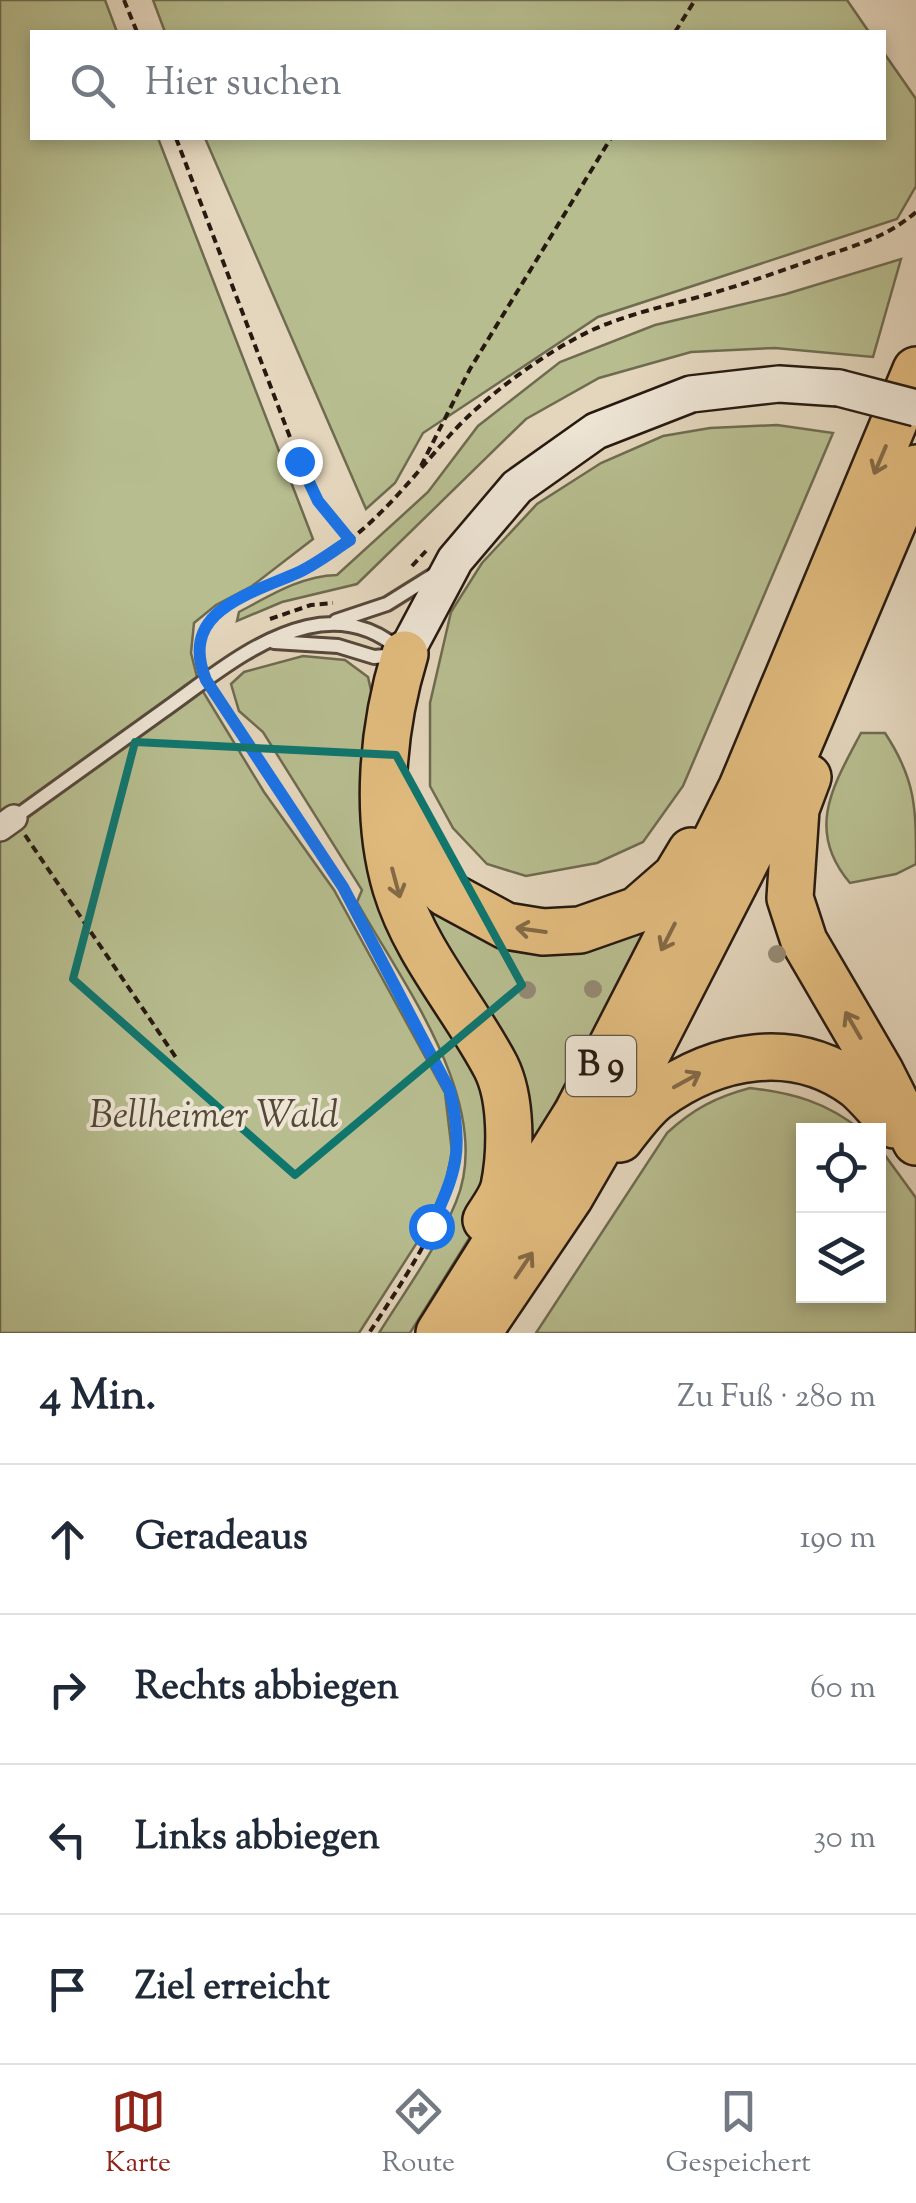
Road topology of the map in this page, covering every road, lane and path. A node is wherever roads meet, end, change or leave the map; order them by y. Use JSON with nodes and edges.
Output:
{"nodes":[{"id":1,"x":124,"y":0,"type":"edge"},
{"id":2,"x":695,"y":0,"type":"edge"},
{"id":3,"x":135,"y":30,"type":"edge"},
{"id":4,"x":676,"y":30,"type":"edge"},
{"id":5,"x":177,"y":140,"type":"edge"},
{"id":6,"x":610,"y":140,"type":"edge"},
{"id":7,"x":916,"y":212,"type":"edge"},
{"id":8,"x":916,"y":370,"type":"edge"},
{"id":9,"x":916,"y":408,"type":"edge"},
{"id":10,"x":916,"y":468,"type":"edge"},
{"id":11,"x":417,"y":475,"type":"junction"},
{"id":12,"x":350,"y":540,"type":"junction"},
{"id":13,"x":455,"y":560,"type":"junction"},
{"id":14,"x":324,"y":624,"type":"junction"},
{"id":15,"x":266,"y":642,"type":"junction"},
{"id":16,"x":843,"y":643,"type":"junction"},
{"id":17,"x":404,"y":654,"type":"junction"},
{"id":18,"x":206,"y":680,"type":"junction"},
{"id":19,"x":384,"y":787,"type":"junction"},
{"id":20,"x":742,"y":787,"type":"junction"},
{"id":21,"x":7,"y":823,"type":"edge"},
{"id":22,"x":178,"y":1059,"type":"dead end"},
{"id":23,"x":916,"y":1145,"type":"edge"},
{"id":24,"x":570,"y":1197,"type":"junction"},
{"id":25,"x":369,"y":1333,"type":"edge"},
{"id":26,"x":420,"y":1333,"type":"edge"},
{"id":27,"x":439,"y":1333,"type":"edge"},
{"id":28,"x":478,"y":1333,"type":"edge"}],
"edges":[{"from":1,"to":3,"type":"path"},
{"from":2,"to":4,"type":"path"},
{"from":5,"to":12,"type":"path"},
{"from":6,"to":11,"type":"path"},
{"from":7,"to":11,"type":"path"},
{"from":8,"to":20,"type":"highway","number":"B 9","one_way":true},
{"from":9,"to":13,"type":"main road","bridge":true},
{"from":10,"to":16,"type":"highway","number":"B 9"},
{"from":11,"to":12,"type":"path"},
{"from":12,"to":18,"type":"path"},
{"from":13,"to":14,"type":"lane"},
{"from":13,"to":17,"type":"main road"},
{"from":14,"to":15,"type":"lane"},
{"from":14,"to":17,"type":"lane"},
{"from":15,"to":17,"type":"lane"},
{"from":15,"to":18,"type":"lane"},
{"from":23,"to":16,"type":"highway","number":"B 9","one_way":true},
{"from":16,"to":24,"type":"highway","number":"B 9"},
{"from":17,"to":19,"type":"highway"},
{"from":18,"to":21,"type":"lane"},
{"from":18,"to":25,"type":"path"},
{"from":20,"to":19,"type":"highway","number":"B 9","one_way":true},
{"from":19,"to":26,"type":"highway","one_way":true},
{"from":20,"to":27,"type":"highway","number":"B 9","one_way":true},
{"from":21,"to":22,"type":"path"},
{"from":24,"to":23,"type":"highway","number":"B 9","one_way":true},
{"from":28,"to":24,"type":"highway","number":"B 9","one_way":true}]}
